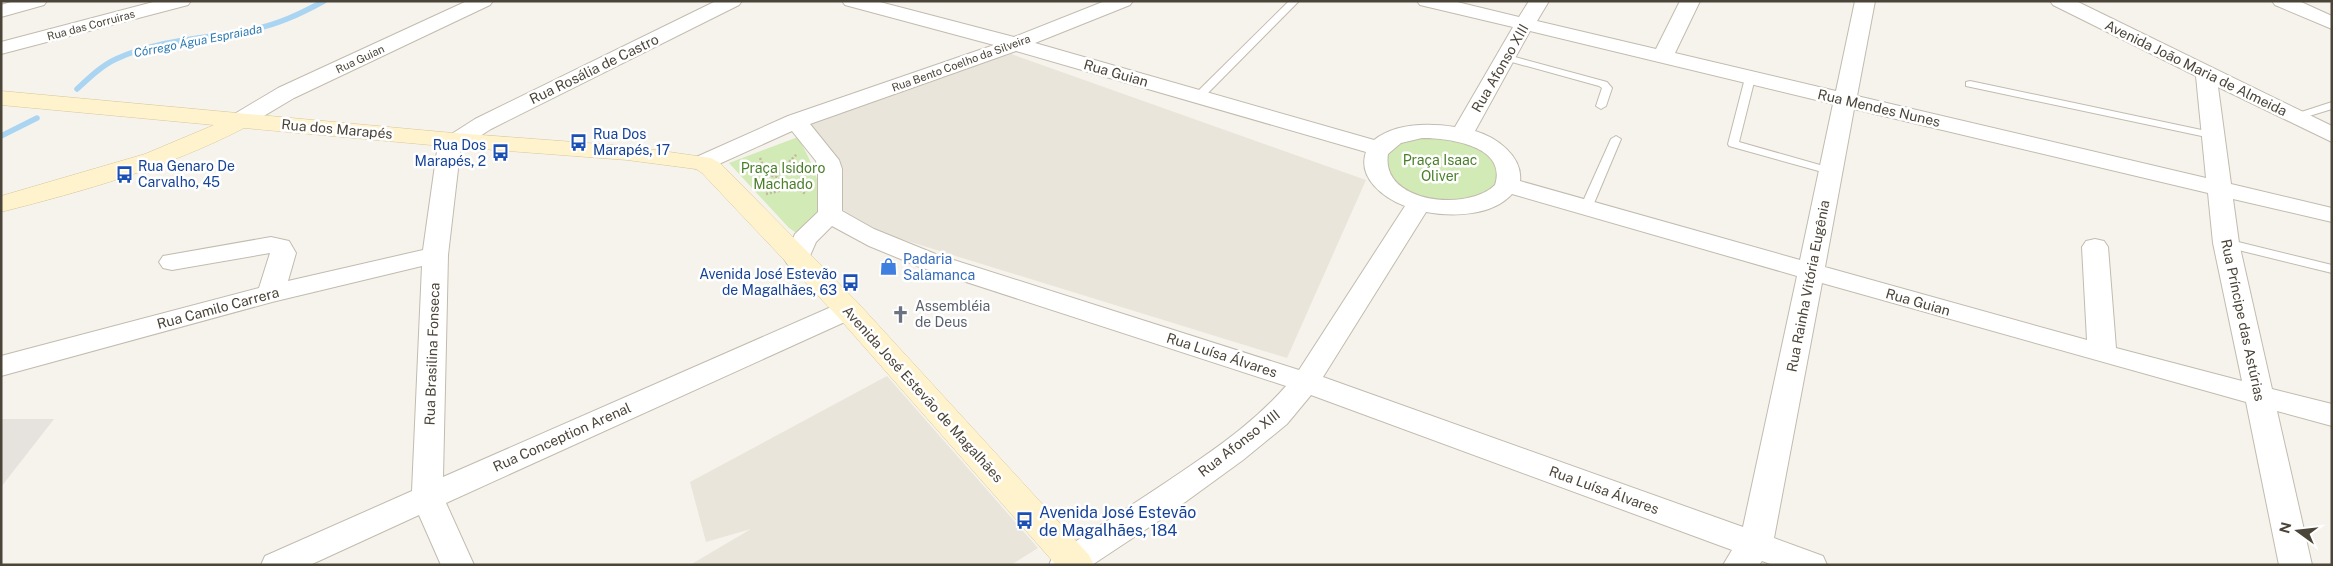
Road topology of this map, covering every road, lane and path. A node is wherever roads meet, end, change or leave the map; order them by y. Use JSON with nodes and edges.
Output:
{"nodes":[{"id":1,"x":37,"y":1,"type":"edge"},
{"id":2,"x":181,"y":1,"type":"edge"},
{"id":3,"x":483,"y":1,"type":"edge"},
{"id":4,"x":732,"y":1,"type":"edge"},
{"id":5,"x":852,"y":1,"type":"edge"},
{"id":6,"x":1123,"y":1,"type":"edge"},
{"id":7,"x":1295,"y":1,"type":"edge"},
{"id":8,"x":1427,"y":1,"type":"edge"},
{"id":9,"x":1539,"y":1,"type":"edge"},
{"id":10,"x":1690,"y":1,"type":"edge"},
{"id":11,"x":1865,"y":1,"type":"edge"},
{"id":12,"x":2060,"y":1,"type":"edge"},
{"id":13,"x":2282,"y":1,"type":"edge"},
{"id":14,"x":1,"y":11,"type":"edge"},
{"id":15,"x":2332,"y":23,"type":"edge"},
{"id":16,"x":1524,"y":25,"type":"junction"},
{"id":17,"x":1015,"y":44,"type":"junction"},
{"id":18,"x":1,"y":48,"type":"edge"},
{"id":19,"x":1504,"y":57,"type":"junction"},
{"id":20,"x":1662,"y":58,"type":"junction"},
{"id":21,"x":2206,"y":72,"type":"junction"},
{"id":22,"x":1750,"y":78,"type":"junction"},
{"id":23,"x":1970,"y":84,"type":"dead end"},
{"id":24,"x":1199,"y":96,"type":"junction"},
{"id":25,"x":1,"y":98,"type":"edge"},
{"id":26,"x":1845,"y":99,"type":"junction"},
{"id":27,"x":2332,"y":105,"type":"edge"},
{"id":28,"x":1601,"y":106,"type":"dead end"},
{"id":29,"x":2296,"y":117,"type":"junction"},
{"id":30,"x":239,"y":121,"type":"junction"},
{"id":31,"x":804,"y":131,"type":"junction"},
{"id":32,"x":1462,"y":134,"type":"junction"},
{"id":33,"x":2211,"y":135,"type":"junction"},
{"id":34,"x":2332,"y":135,"type":"edge"},
{"id":35,"x":458,"y":140,"type":"junction"},
{"id":36,"x":1616,"y":140,"type":"dead end"},
{"id":37,"x":1379,"y":149,"type":"junction"},
{"id":38,"x":706,"y":166,"type":"junction"},
{"id":39,"x":1830,"y":171,"type":"junction"},
{"id":40,"x":775,"y":176,"type":"junction"},
{"id":41,"x":1506,"y":185,"type":"junction"},
{"id":42,"x":2221,"y":189,"type":"junction"},
{"id":43,"x":1419,"y":203,"type":"junction"},
{"id":44,"x":1,"y":204,"type":"edge"},
{"id":45,"x":1586,"y":208,"type":"junction"},
{"id":46,"x":830,"y":214,"type":"junction"},
{"id":47,"x":2332,"y":215,"type":"edge"},
{"id":48,"x":2226,"y":243,"type":"junction"},
{"id":49,"x":2095,"y":247,"type":"dead end"},
{"id":50,"x":435,"y":255,"type":"junction"},
{"id":51,"x":797,"y":259,"type":"junction"},
{"id":52,"x":172,"y":262,"type":"dead end"},
{"id":53,"x":2332,"y":269,"type":"edge"},
{"id":54,"x":1812,"y":272,"type":"junction"},
{"id":55,"x":271,"y":294,"type":"junction"},
{"id":56,"x":848,"y":310,"type":"junction"},
{"id":57,"x":2102,"y":354,"type":"junction"},
{"id":58,"x":1,"y":366,"type":"edge"},
{"id":59,"x":1306,"y":382,"type":"junction"},
{"id":60,"x":2260,"y":395,"type":"junction"},
{"id":61,"x":2332,"y":415,"type":"edge"},
{"id":62,"x":427,"y":497,"type":"junction"},
{"id":63,"x":1748,"y":555,"type":"edge"},
{"id":64,"x":1072,"y":563,"type":"edge"},
{"id":65,"x":277,"y":565,"type":"edge"},
{"id":66,"x":458,"y":565,"type":"edge"},
{"id":67,"x":1811,"y":565,"type":"edge"},
{"id":68,"x":2296,"y":565,"type":"edge"}],
"edges":[{"from":1,"to":14,"type":"street"},
{"from":2,"to":18,"type":"street","name":"Rua das Corruiras"},
{"from":3,"to":30,"type":"street","name":"Rua Guian"},
{"from":4,"to":35,"type":"street","name":"Rua Rosália de Castro"},
{"from":5,"to":17,"type":"street","name":"Rua Guian"},
{"from":6,"to":17,"type":"street","name":"Rua Bento Coelho da Silveira"},
{"from":7,"to":24,"type":"lane"},
{"from":8,"to":16,"type":"street","name":"Rua Mendes Nunes"},
{"from":9,"to":16,"type":"street","name":"Rua Afonso XIII"},
{"from":10,"to":20,"type":"street"},
{"from":11,"to":26,"type":"street","name":"Rua Rainha Vitória Eugênia"},
{"from":12,"to":21,"type":"street","name":"Avenida João Maria de Almeida"},
{"from":13,"to":15,"type":"street"},
{"from":16,"to":19,"type":"street","name":"Rua Afonso XIII"},
{"from":16,"to":20,"type":"street","name":"Rua Mendes Nunes"},
{"from":17,"to":24,"type":"street","name":"Rua Guian"},
{"from":17,"to":31,"type":"street","name":"Rua Bento Coelho da Silveira"},
{"from":19,"to":28,"type":"lane"},
{"from":19,"to":32,"type":"street","name":"Rua Afonso XIII"},
{"from":20,"to":22,"type":"street","name":"Rua Mendes Nunes"},
{"from":21,"to":29,"type":"street","name":"Avenida João Maria de Almeida"},
{"from":21,"to":33,"type":"street","name":"Rua Príncipe das Astúrias"},
{"from":22,"to":26,"type":"street","name":"Rua Mendes Nunes"},
{"from":22,"to":39,"type":"lane"},
{"from":23,"to":33,"type":"lane"},
{"from":24,"to":37,"type":"street","name":"Rua Guian"},
{"from":25,"to":30,"type":"street","name":"Rua dos Marapés"},
{"from":26,"to":39,"type":"street","name":"Rua Rainha Vitória Eugênia"},
{"from":26,"to":42,"type":"street","name":"Rua Mendes Nunes"},
{"from":27,"to":29,"type":"lane"},
{"from":29,"to":34,"type":"street","name":"Avenida João Maria de Almeida"},
{"from":30,"to":35,"type":"street","name":"Rua dos Marapés"},
{"from":30,"to":44,"type":"street"},
{"from":31,"to":38,"type":"street"},
{"from":31,"to":40,"type":"path"},
{"from":31,"to":46,"type":"street"},
{"from":32,"to":37,"type":"street"},
{"from":32,"to":41,"type":"street"},
{"from":33,"to":42,"type":"street","name":"Rua Príncipe das Astúrias"},
{"from":35,"to":38,"type":"street","name":"Rua dos Marapés"},
{"from":35,"to":50,"type":"street","name":"Rua Brasilina Fonseca"},
{"from":36,"to":45,"type":"lane"},
{"from":37,"to":43,"type":"street"},
{"from":38,"to":40,"type":"path"},
{"from":38,"to":51,"type":"street","name":"Avenida José Estevão de Magalhães"},
{"from":39,"to":54,"type":"street","name":"Rua Rainha Vitória Eugênia"},
{"from":40,"to":46,"type":"path"},
{"from":41,"to":43,"type":"street"},
{"from":41,"to":45,"type":"street","name":"Rua Guian"},
{"from":42,"to":47,"type":"street","name":"Rua Mendes Nunes"},
{"from":42,"to":48,"type":"street","name":"Rua Príncipe das Astúrias"},
{"from":43,"to":59,"type":"street","name":"Rua Afonso XIII"},
{"from":45,"to":54,"type":"street","name":"Rua Guian"},
{"from":46,"to":51,"type":"street"},
{"from":46,"to":59,"type":"street","name":"Rua Luísa Álvares"},
{"from":48,"to":53,"type":"lane"},
{"from":48,"to":60,"type":"street","name":"Rua Príncipe das Astúrias"},
{"from":49,"to":57,"type":"street"},
{"from":50,"to":55,"type":"street","name":"Rua Camilo Carrera"},
{"from":50,"to":62,"type":"street","name":"Rua Brasilina Fonseca"},
{"from":51,"to":56,"type":"street","name":"Avenida José Estevão de Magalhães"},
{"from":52,"to":55,"type":"street"},
{"from":54,"to":57,"type":"street","name":"Rua Guian"},
{"from":54,"to":63,"type":"street","name":"Rua Rainha Vitória Eugênia"},
{"from":55,"to":58,"type":"street","name":"Rua Camilo Carrera"},
{"from":56,"to":62,"type":"street","name":"Rua Conception Arenal"},
{"from":56,"to":64,"type":"street","name":"Avenida José Estevão de Magalhães"},
{"from":57,"to":60,"type":"street","name":"Rua Guian"},
{"from":59,"to":63,"type":"street","name":"Rua Luísa Álvares"},
{"from":59,"to":64,"type":"street","name":"Rua Afonso XIII"},
{"from":60,"to":61,"type":"street","name":"Rua Guian"},
{"from":60,"to":68,"type":"street","name":"Rua Príncipe das Astúrias"},
{"from":62,"to":65,"type":"street","name":"Rua Conception Arenal"},
{"from":62,"to":66,"type":"street","name":"Rua Brasilina Fonseca"},
{"from":63,"to":67,"type":"street","name":"Rua Luísa Álvares"}]}
